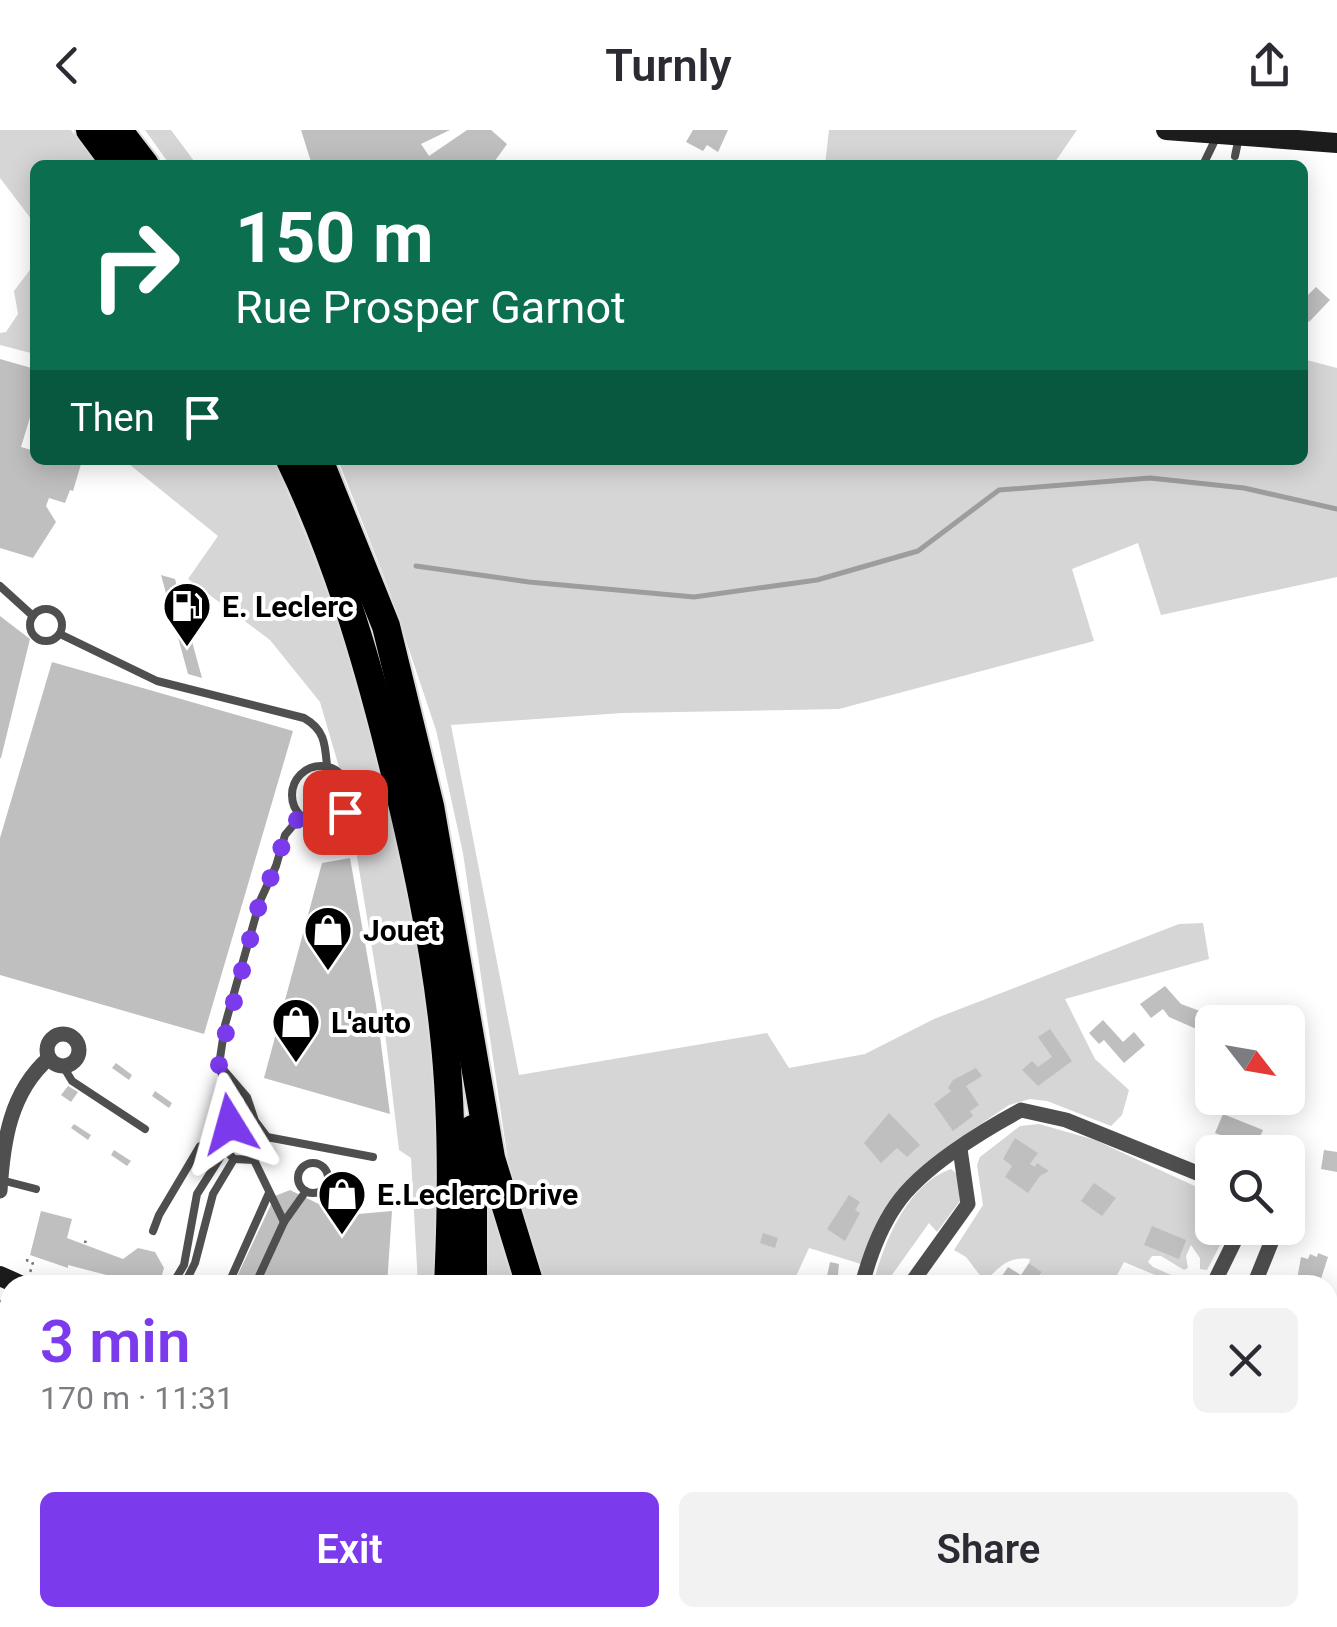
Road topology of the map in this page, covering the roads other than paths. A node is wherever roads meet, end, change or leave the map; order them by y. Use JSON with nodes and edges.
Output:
{"nodes":[{"id":1,"x":90,"y":130,"type":"edge"},
{"id":2,"x":118,"y":130,"type":"edge"},
{"id":3,"x":128,"y":130,"type":"edge"},
{"id":4,"x":1166,"y":130,"type":"edge"},
{"id":5,"x":1217,"y":136,"type":"junction"},
{"id":6,"x":1337,"y":143,"type":"edge"},
{"id":7,"x":112,"y":160,"type":"edge"},
{"id":8,"x":144,"y":160,"type":"edge"},
{"id":9,"x":145,"y":160,"type":"edge"},
{"id":10,"x":1205,"y":160,"type":"edge"},
{"id":11,"x":292,"y":465,"type":"edge"},
{"id":12,"x":321,"y":465,"type":"edge"},
{"id":13,"x":0,"y":586,"type":"edge"},
{"id":14,"x":33,"y":616,"type":"junction"},
{"id":15,"x":60,"y":634,"type":"junction"},
{"id":16,"x":327,"y":766,"type":"junction"},
{"id":17,"x":300,"y":816,"type":"junction"},
{"id":18,"x":472,"y":1058,"type":"junction"},
{"id":19,"x":56,"y":1062,"type":"joint"},
{"id":20,"x":219,"y":1065,"type":"junction"},
{"id":21,"x":236,"y":1120,"type":"junction"},
{"id":22,"x":255,"y":1121,"type":"junction"},
{"id":23,"x":146,"y":1130,"type":"dead end"},
{"id":24,"x":266,"y":1137,"type":"junction"},
{"id":25,"x":299,"y":1144,"type":"junction"},
{"id":26,"x":224,"y":1145,"type":"junction"},
{"id":27,"x":960,"y":1149,"type":"junction"},
{"id":28,"x":373,"y":1157,"type":"dead end"},
{"id":29,"x":234,"y":1160,"type":"junction"},
{"id":30,"x":254,"y":1160,"type":"junction"},
{"id":31,"x":308,"y":1164,"type":"junction"},
{"id":32,"x":1195,"y":1172,"type":"edge"},
{"id":33,"x":0,"y":1180,"type":"edge"},
{"id":34,"x":36,"y":1188,"type":"dead end"},
{"id":35,"x":0,"y":1191,"type":"edge"},
{"id":36,"x":306,"y":1191,"type":"junction"},
{"id":37,"x":269,"y":1193,"type":"junction"},
{"id":38,"x":284,"y":1222,"type":"junction"},
{"id":39,"x":154,"y":1231,"type":"dead end"},
{"id":40,"x":1233,"y":1245,"type":"edge"},
{"id":41,"x":1270,"y":1245,"type":"edge"},
{"id":42,"x":178,"y":1275,"type":"edge"},
{"id":43,"x":189,"y":1275,"type":"edge"},
{"id":44,"x":232,"y":1275,"type":"edge"},
{"id":45,"x":260,"y":1275,"type":"edge"},
{"id":46,"x":448,"y":1275,"type":"edge"},
{"id":47,"x":473,"y":1275,"type":"edge"},
{"id":48,"x":527,"y":1275,"type":"edge"},
{"id":49,"x":864,"y":1275,"type":"edge"},
{"id":50,"x":917,"y":1275,"type":"edge"},
{"id":51,"x":1218,"y":1275,"type":"edge"},
{"id":52,"x":1258,"y":1275,"type":"edge"}],
"edges":[{"from":1,"to":7,"type":"highway"},
{"from":2,"to":8,"type":"highway"},
{"from":3,"to":9,"type":"highway"},
{"from":4,"to":5,"type":"street"},
{"from":5,"to":6,"type":"street"},
{"from":5,"to":10,"type":"lane"},
{"from":11,"to":46,"type":"highway"},
{"from":12,"to":18,"type":"highway"},
{"from":13,"to":14,"type":"lane"},
{"from":14,"to":15,"type":"lane"},
{"from":14,"to":15,"type":"lane"},
{"from":15,"to":16,"type":"lane"},
{"from":16,"to":17,"type":"lane"},
{"from":16,"to":17,"type":"lane"},
{"from":17,"to":20,"type":"lane"},
{"from":18,"to":47,"type":"highway"},
{"from":18,"to":48,"type":"highway"},
{"from":19,"to":23,"type":"lane"},
{"from":19,"to":33,"type":"street"},
{"from":20,"to":21,"type":"lane"},
{"from":20,"to":22,"type":"lane"},
{"from":21,"to":22,"type":"lane"},
{"from":21,"to":26,"type":"lane"},
{"from":22,"to":24,"type":"lane"},
{"from":24,"to":25,"type":"lane"},
{"from":24,"to":30,"type":"lane"},
{"from":25,"to":28,"type":"lane"},
{"from":25,"to":31,"type":"lane"},
{"from":26,"to":29,"type":"lane"},
{"from":26,"to":39,"type":"lane"},
{"from":26,"to":42,"type":"lane"},
{"from":27,"to":32,"type":"street"},
{"from":27,"to":49,"type":"street"},
{"from":27,"to":50,"type":"street"},
{"from":29,"to":30,"type":"lane"},
{"from":29,"to":43,"type":"lane"},
{"from":30,"to":37,"type":"lane"},
{"from":31,"to":36,"type":"lane"},
{"from":31,"to":36,"type":"lane"},
{"from":33,"to":34,"type":"lane"},
{"from":33,"to":35,"type":"street"},
{"from":36,"to":38,"type":"lane"},
{"from":37,"to":38,"type":"lane"},
{"from":37,"to":44,"type":"lane"},
{"from":38,"to":45,"type":"lane"},
{"from":40,"to":51,"type":"street"},
{"from":41,"to":52,"type":"street"}]}
